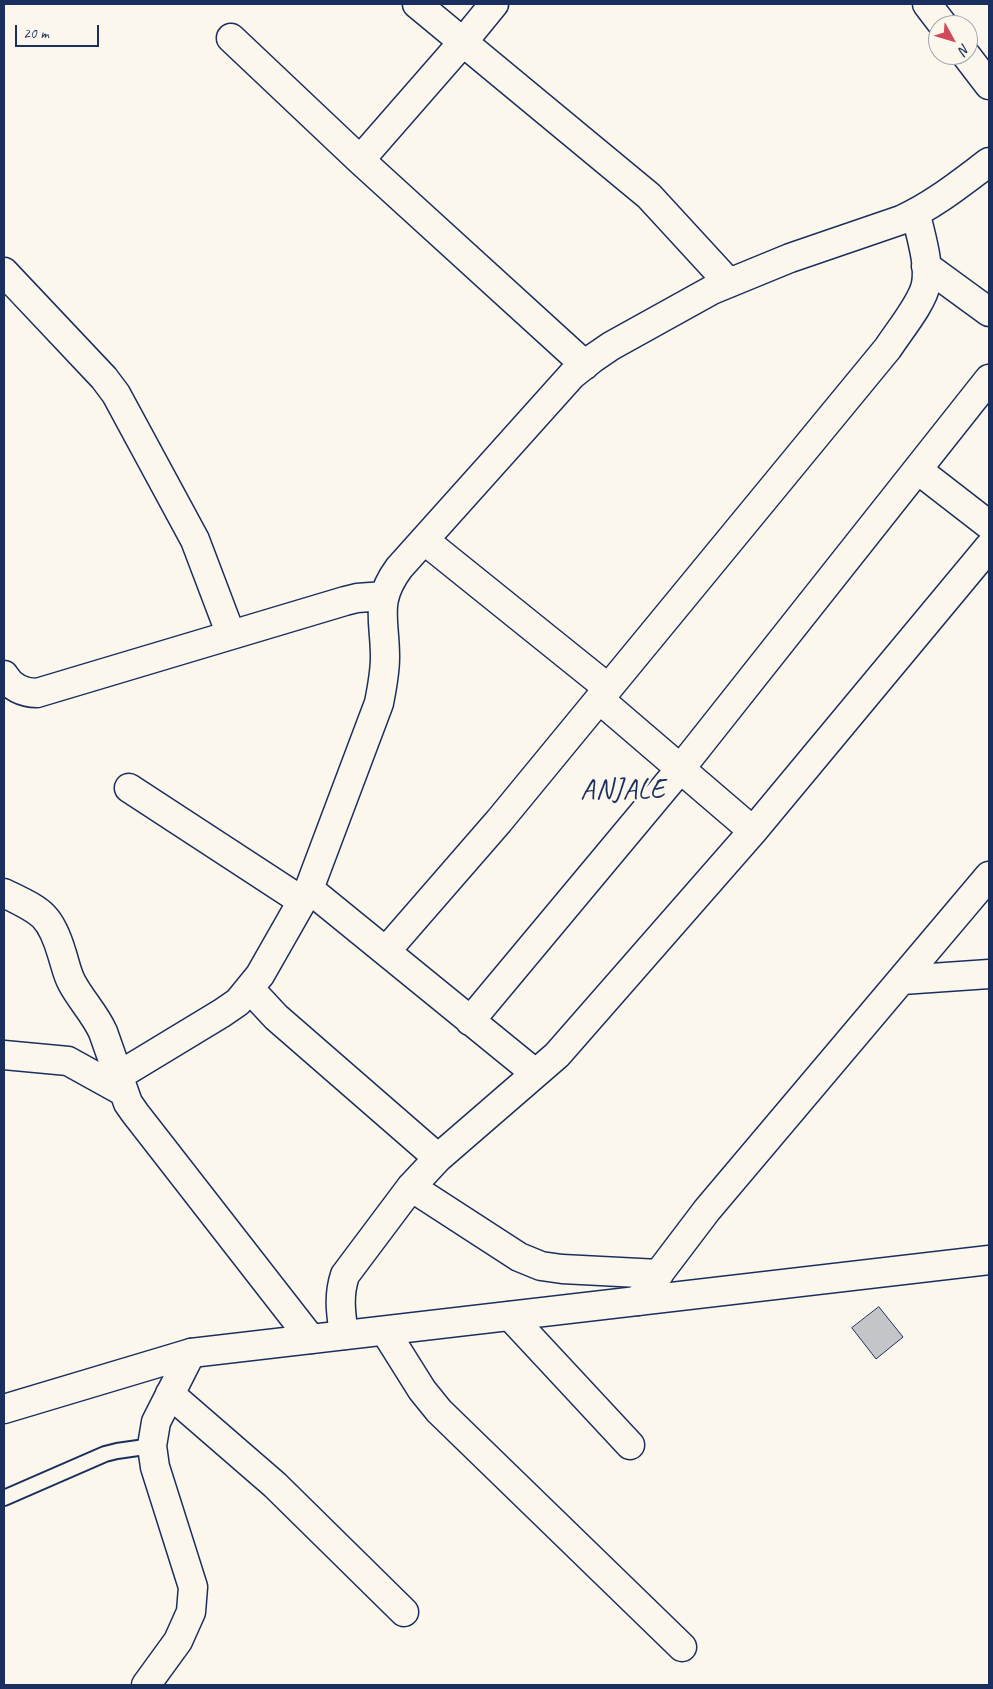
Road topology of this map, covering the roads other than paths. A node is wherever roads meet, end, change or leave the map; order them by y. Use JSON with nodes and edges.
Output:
{"nodes":[{"id":1,"x":417,"y":4,"type":"edge"},
{"id":2,"x":494,"y":4,"type":"edge"},
{"id":3,"x":927,"y":4,"type":"edge"},
{"id":4,"x":935,"y":15,"type":"edge"},
{"id":5,"x":231,"y":38,"type":"dead end"},
{"id":6,"x":463,"y":42,"type":"junction"},
{"id":7,"x":974,"y":65,"type":"edge"},
{"id":8,"x":989,"y":85,"type":"edge"},
{"id":9,"x":360,"y":160,"type":"junction"},
{"id":10,"x":989,"y":162,"type":"edge"},
{"id":11,"x":916,"y":214,"type":"junction"},
{"id":12,"x":926,"y":266,"type":"junction"},
{"id":13,"x":4,"y":272,"type":"edge"},
{"id":14,"x":729,"y":283,"type":"junction"},
{"id":15,"x":989,"y":312,"type":"edge"},
{"id":16,"x":584,"y":365,"type":"junction"},
{"id":17,"x":989,"y":379,"type":"edge"},
{"id":18,"x":918,"y":470,"type":"junction"},
{"id":19,"x":989,"y":525,"type":"edge"},
{"id":20,"x":424,"y":540,"type":"junction"},
{"id":21,"x":989,"y":547,"type":"edge"},
{"id":22,"x":384,"y":596,"type":"junction"},
{"id":23,"x":231,"y":635,"type":"junction"},
{"id":24,"x":4,"y":675,"type":"edge"},
{"id":25,"x":603,"y":694,"type":"junction"},
{"id":26,"x":681,"y":768,"type":"junction"},
{"id":27,"x":129,"y":788,"type":"dead end"},
{"id":28,"x":753,"y":831,"type":"junction"},
{"id":29,"x":989,"y":876,"type":"edge"},
{"id":30,"x":4,"y":893,"type":"edge"},
{"id":31,"x":306,"y":895,"type":"junction"},
{"id":32,"x":386,"y":951,"type":"junction"},
{"id":33,"x":989,"y":974,"type":"edge"},
{"id":34,"x":902,"y":980,"type":"junction"},
{"id":35,"x":250,"y":988,"type":"junction"},
{"id":36,"x":470,"y":1021,"type":"junction"},
{"id":37,"x":4,"y":1055,"type":"edge"},
{"id":38,"x":535,"y":1074,"type":"junction"},
{"id":39,"x":121,"y":1084,"type":"junction"},
{"id":40,"x":438,"y":1158,"type":"junction"},
{"id":41,"x":411,"y":1187,"type":"junction"},
{"id":42,"x":989,"y":1260,"type":"edge"},
{"id":43,"x":658,"y":1274,"type":"junction"},
{"id":44,"x":638,"y":1301,"type":"junction"},
{"id":45,"x":510,"y":1316,"type":"junction"},
{"id":46,"x":385,"y":1331,"type":"junction"},
{"id":47,"x":344,"y":1335,"type":"junction"},
{"id":48,"x":311,"y":1339,"type":"junction"},
{"id":49,"x":191,"y":1353,"type":"junction"},
{"id":50,"x":170,"y":1394,"type":"junction"},
{"id":51,"x":4,"y":1409,"type":"edge"},
{"id":52,"x":630,"y":1444,"type":"dead end"},
{"id":53,"x":152,"y":1446,"type":"junction"},
{"id":54,"x":4,"y":1498,"type":"edge"},
{"id":55,"x":404,"y":1612,"type":"dead end"},
{"id":56,"x":682,"y":1647,"type":"dead end"},
{"id":57,"x":146,"y":1685,"type":"edge"}],
"edges":[{"from":1,"to":6,"type":"street"},
{"from":2,"to":6,"type":"street"},
{"from":3,"to":4,"type":"street"},
{"from":5,"to":9,"type":"street"},
{"from":6,"to":9,"type":"street"},
{"from":6,"to":14,"type":"street"},
{"from":7,"to":8,"type":"street"},
{"from":9,"to":16,"type":"street"},
{"from":10,"to":11,"type":"street"},
{"from":11,"to":12,"type":"street"},
{"from":11,"to":14,"type":"street"},
{"from":12,"to":15,"type":"street"},
{"from":12,"to":25,"type":"street"},
{"from":13,"to":23,"type":"street"},
{"from":14,"to":16,"type":"street"},
{"from":16,"to":20,"type":"street"},
{"from":17,"to":18,"type":"street"},
{"from":18,"to":19,"type":"street"},
{"from":18,"to":26,"type":"street"},
{"from":20,"to":22,"type":"street"},
{"from":20,"to":25,"type":"street"},
{"from":21,"to":28,"type":"street"},
{"from":22,"to":23,"type":"street"},
{"from":22,"to":31,"type":"street"},
{"from":23,"to":24,"type":"street"},
{"from":25,"to":26,"type":"street"},
{"from":25,"to":32,"type":"street"},
{"from":26,"to":28,"type":"street"},
{"from":26,"to":36,"type":"street"},
{"from":27,"to":31,"type":"street"},
{"from":28,"to":38,"type":"street"},
{"from":29,"to":34,"type":"street"},
{"from":30,"to":39,"type":"street"},
{"from":31,"to":32,"type":"street"},
{"from":31,"to":35,"type":"street"},
{"from":32,"to":36,"type":"street"},
{"from":33,"to":34,"type":"street"},
{"from":34,"to":43,"type":"street"},
{"from":35,"to":39,"type":"street"},
{"from":35,"to":40,"type":"street"},
{"from":36,"to":38,"type":"street"},
{"from":37,"to":39,"type":"street"},
{"from":38,"to":40,"type":"street"},
{"from":39,"to":48,"type":"street"},
{"from":40,"to":41,"type":"street"},
{"from":41,"to":43,"type":"street"},
{"from":41,"to":47,"type":"street"},
{"from":42,"to":44,"type":"street"},
{"from":43,"to":44,"type":"street"},
{"from":44,"to":45,"type":"street"},
{"from":45,"to":46,"type":"street"},
{"from":45,"to":52,"type":"street"},
{"from":46,"to":47,"type":"street"},
{"from":46,"to":56,"type":"street"},
{"from":47,"to":48,"type":"street"},
{"from":48,"to":49,"type":"street"},
{"from":49,"to":50,"type":"street"},
{"from":49,"to":51,"type":"street"},
{"from":50,"to":53,"type":"street"},
{"from":50,"to":55,"type":"street"},
{"from":53,"to":54,"type":"lane"},
{"from":53,"to":57,"type":"street"}]}
